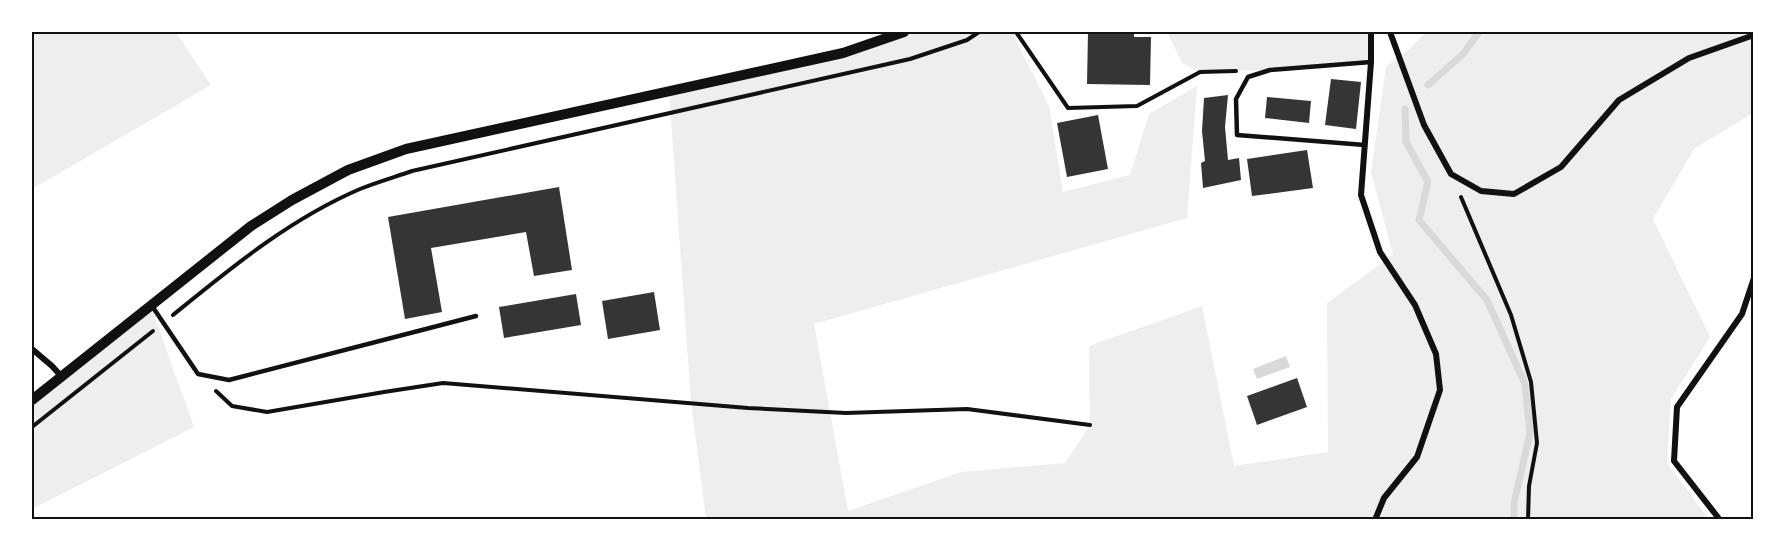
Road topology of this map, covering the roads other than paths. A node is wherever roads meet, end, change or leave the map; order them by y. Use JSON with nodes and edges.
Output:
{"nodes":[{"id":1,"x":904,"y":32,"type":"edge"},
{"id":2,"x":1371,"y":32,"type":"edge"},
{"id":3,"x":1390,"y":32,"type":"edge"},
{"id":4,"x":1754,"y":34,"type":"edge"},
{"id":5,"x":1371,"y":62,"type":"junction"},
{"id":6,"x":1365,"y":145,"type":"junction"},
{"id":7,"x":1754,"y":278,"type":"edge"},
{"id":8,"x":150,"y":304,"type":"junction"},
{"id":9,"x":476,"y":316,"type":"dead end"},
{"id":10,"x":32,"y":349,"type":"edge"},
{"id":11,"x":61,"y":376,"type":"junction"},
{"id":12,"x":32,"y":400,"type":"edge"},
{"id":13,"x":1376,"y":519,"type":"edge"},
{"id":14,"x":1720,"y":519,"type":"edge"}],
"edges":[{"from":1,"to":8,"type":"street"},
{"from":2,"to":5,"type":"street"},
{"from":3,"to":4,"type":"street"},
{"from":5,"to":6,"type":"street"},
{"from":5,"to":6,"type":"lane"},
{"from":6,"to":13,"type":"street"},
{"from":7,"to":14,"type":"street"},
{"from":8,"to":9,"type":"lane"},
{"from":8,"to":11,"type":"street"},
{"from":10,"to":11,"type":"street"},
{"from":11,"to":12,"type":"street"}]}
